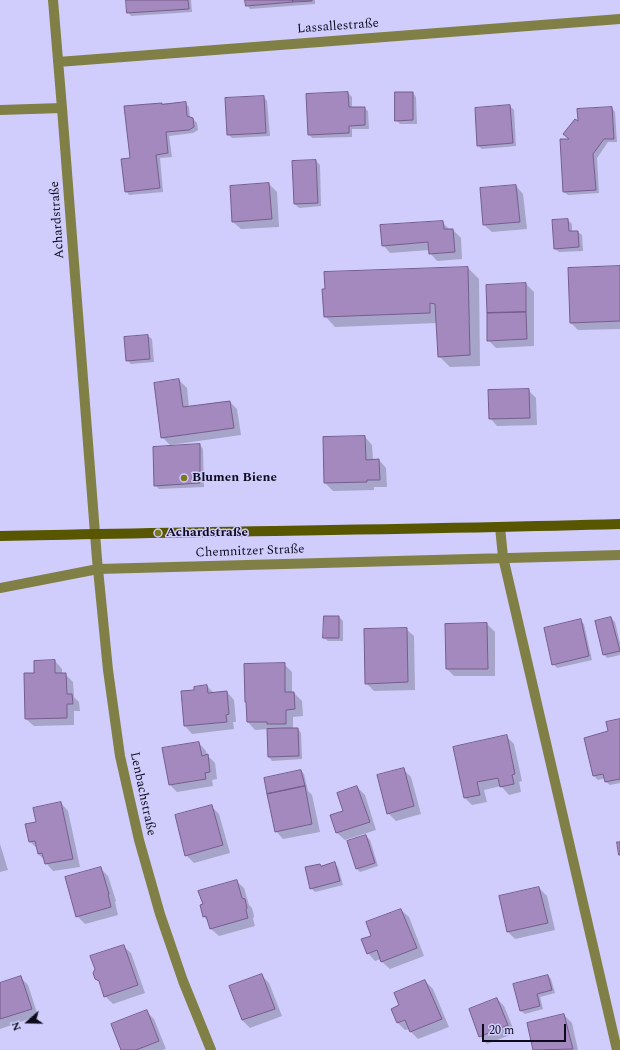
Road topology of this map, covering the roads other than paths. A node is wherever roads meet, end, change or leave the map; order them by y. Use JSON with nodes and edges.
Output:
{"nodes":[{"id":1,"x":53,"y":0,"type":"edge"},
{"id":2,"x":620,"y":19,"type":"edge"},
{"id":3,"x":58,"y":62,"type":"junction"},
{"id":4,"x":62,"y":108,"type":"junction"},
{"id":5,"x":0,"y":110,"type":"edge"},
{"id":6,"x":620,"y":524,"type":"edge"},
{"id":7,"x":500,"y":527,"type":"junction"},
{"id":8,"x":95,"y":534,"type":"junction"},
{"id":9,"x":0,"y":536,"type":"edge"},
{"id":10,"x":620,"y":555,"type":"edge"},
{"id":11,"x":503,"y":557,"type":"junction"},
{"id":12,"x":98,"y":569,"type":"junction"},
{"id":13,"x":0,"y":588,"type":"edge"},
{"id":14,"x":211,"y":1050,"type":"edge"},
{"id":15,"x":617,"y":1050,"type":"edge"}],
"edges":[{"from":1,"to":3,"type":"street","name":"Achardstraße"},
{"from":2,"to":3,"type":"street","name":"Lassallestraße"},
{"from":3,"to":4,"type":"street","name":"Achardstraße"},
{"from":4,"to":5,"type":"street"},
{"from":4,"to":8,"type":"street","name":"Achardstraße"},
{"from":6,"to":7,"type":"main road","name":"Chemnitzer Straße"},
{"from":7,"to":8,"type":"main road","name":"Chemnitzer Straße"},
{"from":7,"to":11,"type":"street"},
{"from":8,"to":9,"type":"main road","name":"Chemnitzer Straße"},
{"from":8,"to":12,"type":"street","name":"Lenbachstraße"},
{"from":10,"to":11,"type":"street","name":"Chemnitzer Straße"},
{"from":11,"to":12,"type":"street","name":"Chemnitzer Straße"},
{"from":11,"to":15,"type":"street"},
{"from":12,"to":13,"type":"street","name":"Chemnitzer Straße"},
{"from":12,"to":14,"type":"street","name":"Lenbachstraße"}]}
